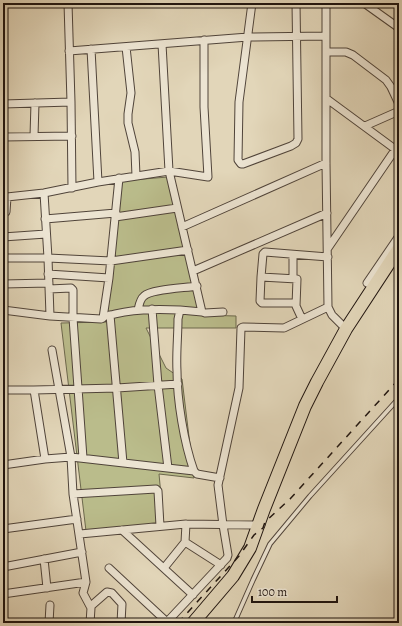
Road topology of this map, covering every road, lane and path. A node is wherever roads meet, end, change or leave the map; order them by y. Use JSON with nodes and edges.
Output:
{"nodes":[{"id":1,"x":68,"y":3,"type":"edge"},
{"id":2,"x":252,"y":3,"type":"edge"},
{"id":3,"x":296,"y":3,"type":"edge"},
{"id":4,"x":326,"y":3,"type":"edge"},
{"id":5,"x":364,"y":3,"type":"edge"},
{"id":6,"x":399,"y":28,"type":"edge"},
{"id":7,"x":297,"y":36,"type":"junction"},
{"id":8,"x":326,"y":36,"type":"junction"},
{"id":9,"x":248,"y":37,"type":"junction"},
{"id":10,"x":204,"y":40,"type":"junction"},
{"id":11,"x":162,"y":44,"type":"junction"},
{"id":12,"x":126,"y":47,"type":"junction"},
{"id":13,"x":91,"y":49,"type":"junction"},
{"id":14,"x":69,"y":51,"type":"junction"},
{"id":15,"x":326,"y":52,"type":"junction"},
{"id":16,"x":327,"y":99,"type":"junction"},
{"id":17,"x":72,"y":102,"type":"junction"},
{"id":18,"x":35,"y":103,"type":"junction"},
{"id":19,"x":3,"y":104,"type":"edge"},
{"id":20,"x":399,"y":104,"type":"edge"},
{"id":21,"x":399,"y":111,"type":"edge"},
{"id":22,"x":365,"y":126,"type":"junction"},
{"id":23,"x":34,"y":136,"type":"junction"},
{"id":24,"x":72,"y":136,"type":"junction"},
{"id":25,"x":3,"y":137,"type":"edge"},
{"id":26,"x":398,"y":148,"type":"edge"},
{"id":27,"x":326,"y":163,"type":"junction"},
{"id":28,"x":168,"y":171,"type":"junction"},
{"id":29,"x":136,"y":176,"type":"junction"},
{"id":30,"x":119,"y":178,"type":"junction"},
{"id":31,"x":98,"y":182,"type":"junction"},
{"id":32,"x":72,"y":188,"type":"junction"},
{"id":33,"x":44,"y":193,"type":"junction"},
{"id":34,"x":177,"y":208,"type":"junction"},
{"id":35,"x":3,"y":213,"type":"edge"},
{"id":36,"x":327,"y":214,"type":"junction"},
{"id":37,"x":116,"y":215,"type":"junction"},
{"id":38,"x":45,"y":218,"type":"junction"},
{"id":39,"x":182,"y":227,"type":"junction"},
{"id":40,"x":46,"y":234,"type":"junction"},
{"id":41,"x":399,"y":236,"type":"edge"},
{"id":42,"x":3,"y":237,"type":"edge"},
{"id":43,"x":328,"y":248,"type":"junction"},
{"id":44,"x":399,"y":248,"type":"edge"},
{"id":45,"x":188,"y":250,"type":"junction"},
{"id":46,"x":293,"y":255,"type":"junction"},
{"id":47,"x":328,"y":257,"type":"junction"},
{"id":48,"x":3,"y":258,"type":"edge"},
{"id":49,"x":48,"y":258,"type":"junction"},
{"id":50,"x":399,"y":258,"type":"edge"},
{"id":51,"x":111,"y":261,"type":"junction"},
{"id":52,"x":193,"y":271,"type":"junction"},
{"id":53,"x":48,"y":274,"type":"junction"},
{"id":54,"x":261,"y":277,"type":"junction"},
{"id":55,"x":109,"y":278,"type":"junction"},
{"id":56,"x":293,"y":278,"type":"junction"},
{"id":57,"x":367,"y":283,"type":"dead end"},
{"id":58,"x":3,"y":284,"type":"edge"},
{"id":59,"x":49,"y":286,"type":"junction"},
{"id":60,"x":197,"y":286,"type":"junction"},
{"id":61,"x":296,"y":303,"type":"junction"},
{"id":62,"x":328,"y":307,"type":"junction"},
{"id":63,"x":152,"y":309,"type":"junction"},
{"id":64,"x":3,"y":310,"type":"edge"},
{"id":65,"x":138,"y":310,"type":"junction"},
{"id":66,"x":180,"y":310,"type":"junction"},
{"id":67,"x":202,"y":312,"type":"junction"},
{"id":68,"x":223,"y":312,"type":"dead end"},
{"id":69,"x":50,"y":316,"type":"junction"},
{"id":70,"x":107,"y":316,"type":"junction"},
{"id":71,"x":73,"y":318,"type":"junction"},
{"id":72,"x":302,"y":320,"type":"junction"},
{"id":73,"x":346,"y":329,"type":"junction"},
{"id":74,"x":52,"y":350,"type":"dead end"},
{"id":75,"x":178,"y":384,"type":"junction"},
{"id":76,"x":158,"y":385,"type":"junction"},
{"id":77,"x":117,"y":388,"type":"junction"},
{"id":78,"x":59,"y":389,"type":"junction"},
{"id":79,"x":3,"y":390,"type":"edge"},
{"id":80,"x":34,"y":390,"type":"junction"},
{"id":81,"x":77,"y":390,"type":"junction"},
{"id":82,"x":399,"y":398,"type":"edge"},
{"id":83,"x":71,"y":457,"type":"junction"},
{"id":84,"x":83,"y":458,"type":"junction"},
{"id":85,"x":45,"y":459,"type":"junction"},
{"id":86,"x":123,"y":463,"type":"junction"},
{"id":87,"x":3,"y":465,"type":"edge"},
{"id":88,"x":168,"y":468,"type":"junction"},
{"id":89,"x":194,"y":471,"type":"junction"},
{"id":90,"x":220,"y":478,"type":"junction"},
{"id":91,"x":73,"y":494,"type":"junction"},
{"id":92,"x":77,"y":519,"type":"junction"},
{"id":93,"x":186,"y":524,"type":"junction"},
{"id":94,"x":223,"y":525,"type":"junction"},
{"id":95,"x":261,"y":525,"type":"junction"},
{"id":96,"x":160,"y":526,"type":"junction"},
{"id":97,"x":3,"y":529,"type":"edge"},
{"id":98,"x":122,"y":530,"type":"junction"},
{"id":99,"x":80,"y":534,"type":"junction"},
{"id":100,"x":185,"y":542,"type":"junction"},
{"id":101,"x":82,"y":552,"type":"junction"},
{"id":102,"x":44,"y":559,"type":"junction"},
{"id":103,"x":221,"y":565,"type":"junction"},
{"id":104,"x":3,"y":567,"type":"edge"},
{"id":105,"x":109,"y":568,"type":"dead end"},
{"id":106,"x":164,"y":568,"type":"junction"},
{"id":107,"x":86,"y":582,"type":"junction"},
{"id":108,"x":47,"y":588,"type":"junction"},
{"id":109,"x":3,"y":594,"type":"edge"},
{"id":110,"x":193,"y":595,"type":"junction"},
{"id":111,"x":50,"y":605,"type":"dead end"},
{"id":112,"x":91,"y":606,"type":"junction"},
{"id":113,"x":49,"y":623,"type":"edge"},
{"id":114,"x":90,"y":623,"type":"edge"},
{"id":115,"x":121,"y":623,"type":"edge"},
{"id":116,"x":166,"y":623,"type":"edge"},
{"id":117,"x":193,"y":623,"type":"edge"},
{"id":118,"x":201,"y":623,"type":"edge"},
{"id":119,"x":234,"y":623,"type":"edge"}],
"edges":[{"from":1,"to":14,"type":"street"},
{"from":2,"to":9,"type":"street"},
{"from":3,"to":7,"type":"street"},
{"from":4,"to":8,"type":"street"},
{"from":5,"to":6,"type":"street"},
{"from":7,"to":8,"type":"street"},
{"from":7,"to":9,"type":"street"},
{"from":7,"to":9,"type":"street"},
{"from":8,"to":15,"type":"street"},
{"from":9,"to":10,"type":"street"},
{"from":10,"to":11,"type":"street"},
{"from":10,"to":28,"type":"street"},
{"from":11,"to":12,"type":"street"},
{"from":11,"to":28,"type":"street"},
{"from":12,"to":13,"type":"street"},
{"from":12,"to":29,"type":"street"},
{"from":13,"to":14,"type":"street"},
{"from":13,"to":31,"type":"street"},
{"from":14,"to":17,"type":"street"},
{"from":15,"to":16,"type":"street"},
{"from":15,"to":20,"type":"street"},
{"from":16,"to":22,"type":"street"},
{"from":16,"to":27,"type":"street"},
{"from":17,"to":18,"type":"street"},
{"from":17,"to":24,"type":"street"},
{"from":18,"to":19,"type":"street"},
{"from":18,"to":23,"type":"street"},
{"from":21,"to":22,"type":"street"},
{"from":22,"to":26,"type":"street"},
{"from":23,"to":24,"type":"street"},
{"from":23,"to":25,"type":"street"},
{"from":24,"to":32,"type":"street"},
{"from":26,"to":43,"type":"street"},
{"from":27,"to":36,"type":"street"},
{"from":27,"to":39,"type":"street"},
{"from":28,"to":29,"type":"street"},
{"from":28,"to":34,"type":"street"},
{"from":29,"to":30,"type":"street"},
{"from":30,"to":31,"type":"street"},
{"from":30,"to":37,"type":"street"},
{"from":31,"to":32,"type":"street"},
{"from":32,"to":33,"type":"street"},
{"from":33,"to":35,"type":"street"},
{"from":33,"to":38,"type":"street"},
{"from":34,"to":37,"type":"street"},
{"from":34,"to":39,"type":"street"},
{"from":36,"to":43,"type":"street"},
{"from":36,"to":52,"type":"street"},
{"from":37,"to":38,"type":"street"},
{"from":37,"to":51,"type":"street"},
{"from":38,"to":40,"type":"street"},
{"from":39,"to":45,"type":"street"},
{"from":40,"to":42,"type":"street"},
{"from":40,"to":49,"type":"street"},
{"from":41,"to":57,"type":"street"},
{"from":43,"to":47,"type":"street"},
{"from":44,"to":73,"type":"highway"},
{"from":45,"to":51,"type":"street"},
{"from":45,"to":52,"type":"street"},
{"from":46,"to":47,"type":"street"},
{"from":46,"to":54,"type":"street"},
{"from":46,"to":56,"type":"street"},
{"from":47,"to":62,"type":"street"},
{"from":48,"to":49,"type":"street"},
{"from":49,"to":51,"type":"street"},
{"from":49,"to":53,"type":"street"},
{"from":50,"to":95,"type":"highway"},
{"from":51,"to":55,"type":"street"},
{"from":52,"to":60,"type":"street"},
{"from":53,"to":55,"type":"street"},
{"from":53,"to":59,"type":"street"},
{"from":54,"to":56,"type":"street"},
{"from":54,"to":61,"type":"street"},
{"from":55,"to":70,"type":"street"},
{"from":56,"to":61,"type":"street"},
{"from":58,"to":59,"type":"street"},
{"from":59,"to":69,"type":"street"},
{"from":59,"to":71,"type":"street"},
{"from":60,"to":65,"type":"street"},
{"from":60,"to":67,"type":"street"},
{"from":61,"to":72,"type":"street"},
{"from":62,"to":72,"type":"street"},
{"from":62,"to":73,"type":"street"},
{"from":63,"to":65,"type":"street"},
{"from":63,"to":66,"type":"street"},
{"from":63,"to":76,"type":"street"},
{"from":64,"to":69,"type":"street"},
{"from":65,"to":70,"type":"street"},
{"from":66,"to":67,"type":"street"},
{"from":66,"to":75,"type":"street"},
{"from":67,"to":68,"type":"street"},
{"from":69,"to":71,"type":"street"},
{"from":70,"to":71,"type":"street"},
{"from":70,"to":77,"type":"street"},
{"from":71,"to":81,"type":"street"},
{"from":72,"to":90,"type":"street"},
{"from":73,"to":95,"type":"highway"},
{"from":74,"to":78,"type":"street"},
{"from":75,"to":76,"type":"street"},
{"from":75,"to":89,"type":"street"},
{"from":76,"to":77,"type":"street"},
{"from":76,"to":88,"type":"street"},
{"from":77,"to":81,"type":"street"},
{"from":77,"to":86,"type":"street"},
{"from":78,"to":80,"type":"street"},
{"from":78,"to":81,"type":"street"},
{"from":78,"to":83,"type":"street"},
{"from":79,"to":80,"type":"street"},
{"from":80,"to":85,"type":"street"},
{"from":81,"to":84,"type":"street"},
{"from":82,"to":119,"type":"lane"},
{"from":83,"to":84,"type":"street"},
{"from":83,"to":85,"type":"street"},
{"from":83,"to":91,"type":"street"},
{"from":84,"to":86,"type":"street"},
{"from":85,"to":87,"type":"street"},
{"from":86,"to":88,"type":"street"},
{"from":88,"to":89,"type":"street"},
{"from":89,"to":90,"type":"street"},
{"from":90,"to":94,"type":"street"},
{"from":91,"to":92,"type":"street"},
{"from":91,"to":96,"type":"street"},
{"from":92,"to":97,"type":"street"},
{"from":92,"to":99,"type":"street"},
{"from":93,"to":94,"type":"street"},
{"from":93,"to":96,"type":"street"},
{"from":93,"to":100,"type":"street"},
{"from":94,"to":95,"type":"street"},
{"from":94,"to":103,"type":"street"},
{"from":95,"to":117,"type":"highway"},
{"from":95,"to":118,"type":"highway"},
{"from":96,"to":98,"type":"street"},
{"from":98,"to":99,"type":"street"},
{"from":98,"to":106,"type":"street"},
{"from":99,"to":101,"type":"street"},
{"from":100,"to":103,"type":"street"},
{"from":100,"to":106,"type":"street"},
{"from":101,"to":102,"type":"street"},
{"from":101,"to":107,"type":"street"},
{"from":102,"to":104,"type":"street"},
{"from":102,"to":108,"type":"street"},
{"from":103,"to":110,"type":"street"},
{"from":105,"to":116,"type":"street"},
{"from":106,"to":110,"type":"street"},
{"from":107,"to":108,"type":"street"},
{"from":107,"to":112,"type":"street"},
{"from":108,"to":109,"type":"street"},
{"from":110,"to":116,"type":"street"},
{"from":111,"to":113,"type":"street"},
{"from":112,"to":114,"type":"street"},
{"from":112,"to":115,"type":"street"}]}
